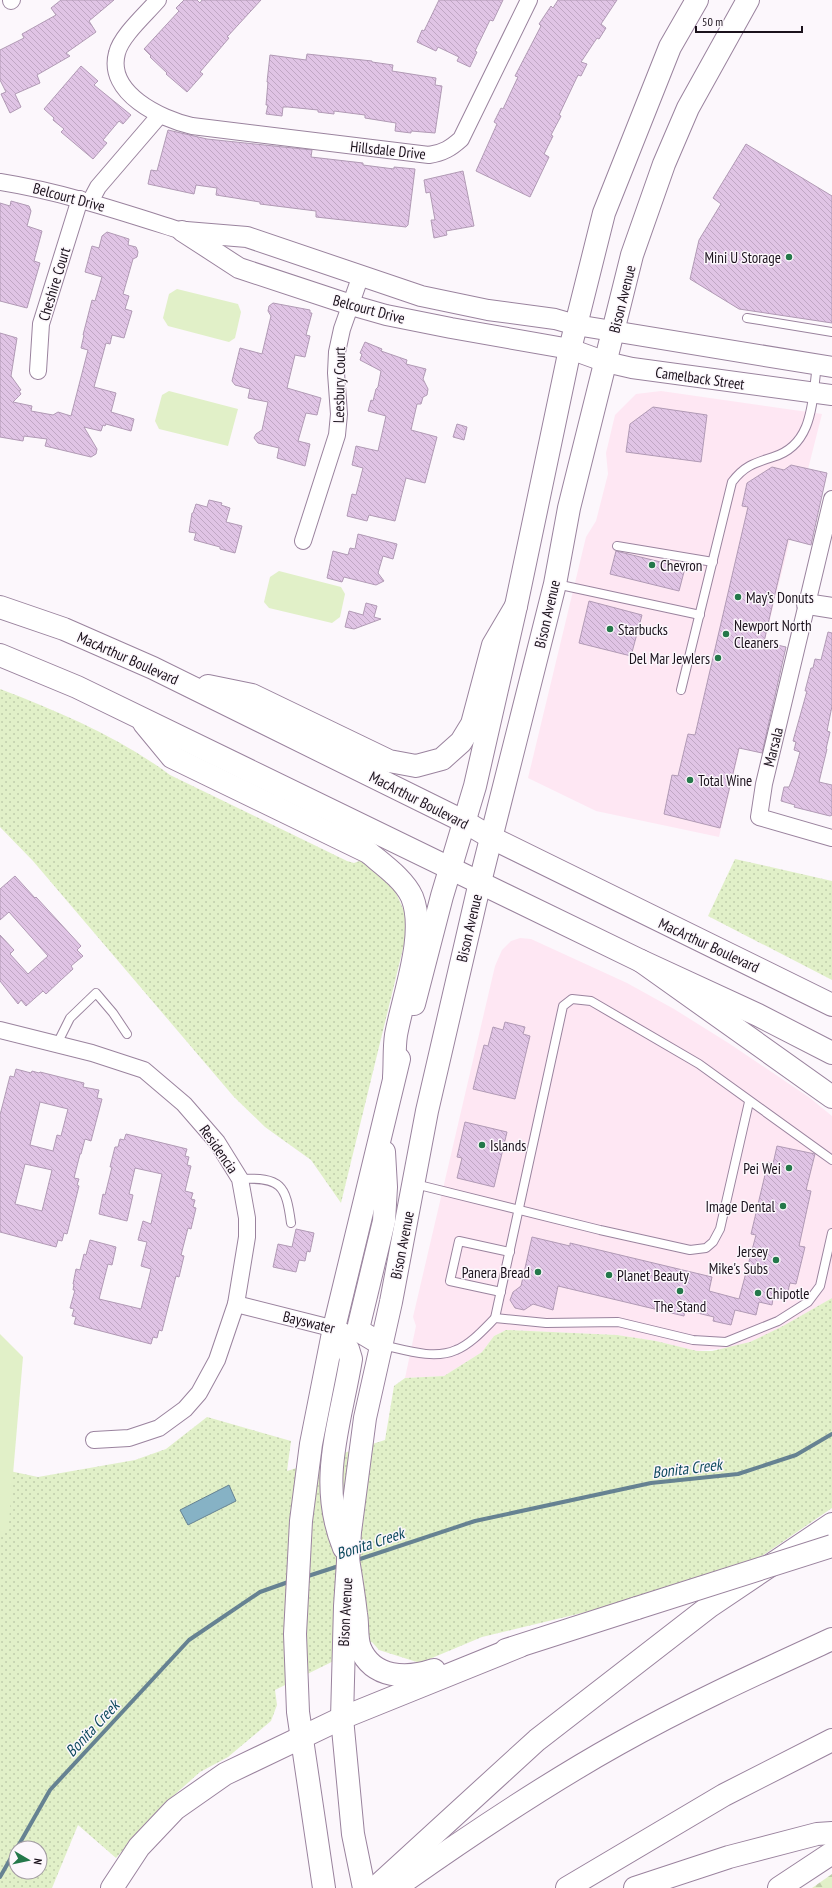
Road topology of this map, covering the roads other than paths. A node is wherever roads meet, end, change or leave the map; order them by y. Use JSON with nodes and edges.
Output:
{"nodes":[{"id":1,"x":158,"y":0,"type":"edge"},
{"id":2,"x":529,"y":0,"type":"edge"},
{"id":3,"x":697,"y":0,"type":"edge"},
{"id":4,"x":748,"y":0,"type":"edge"},
{"id":5,"x":159,"y":116,"type":"junction"},
{"id":6,"x":0,"y":182,"type":"edge"},
{"id":7,"x":85,"y":200,"type":"junction"},
{"id":8,"x":182,"y":231,"type":"junction"},
{"id":9,"x":361,"y":275,"type":"junction"},
{"id":10,"x":351,"y":305,"type":"junction"},
{"id":11,"x":747,"y":318,"type":"dead end"},
{"id":12,"x":576,"y":325,"type":"junction"},
{"id":13,"x":614,"y":331,"type":"junction"},
{"id":14,"x":832,"y":332,"type":"edge"},
{"id":15,"x":570,"y":348,"type":"junction"},
{"id":16,"x":606,"y":362,"type":"junction"},
{"id":17,"x":824,"y":366,"type":"edge"},
{"id":18,"x":38,"y":372,"type":"dead end"},
{"id":19,"x":813,"y":393,"type":"junction"},
{"id":20,"x":832,"y":396,"type":"edge"},
{"id":21,"x":832,"y":499,"type":"edge"},
{"id":22,"x":302,"y":541,"type":"dead end"},
{"id":23,"x":617,"y":546,"type":"dead end"},
{"id":24,"x":713,"y":562,"type":"junction"},
{"id":25,"x":554,"y":584,"type":"junction"},
{"id":26,"x":807,"y":604,"type":"junction"},
{"id":27,"x":516,"y":606,"type":"junction"},
{"id":28,"x":0,"y":608,"type":"edge"},
{"id":29,"x":832,"y":608,"type":"edge"},
{"id":30,"x":700,"y":615,"type":"junction"},
{"id":31,"x":0,"y":655,"type":"edge"},
{"id":32,"x":179,"y":681,"type":"junction"},
{"id":33,"x":681,"y":690,"type":"dead end"},
{"id":34,"x":139,"y":718,"type":"junction"},
{"id":35,"x":464,"y":822,"type":"junction"},
{"id":36,"x":492,"y":838,"type":"junction"},
{"id":37,"x":832,"y":838,"type":"edge"},
{"id":38,"x":451,"y":867,"type":"junction"},
{"id":39,"x":480,"y":882,"type":"junction"},
{"id":40,"x":642,"y":961,"type":"junction"},
{"id":41,"x":832,"y":1005,"type":"edge"},
{"id":42,"x":0,"y":1030,"type":"edge"},
{"id":43,"x":127,"y":1034,"type":"dead end"},
{"id":44,"x":57,"y":1044,"type":"junction"},
{"id":45,"x":832,"y":1052,"type":"edge"},
{"id":46,"x":394,"y":1077,"type":"junction"},
{"id":47,"x":832,"y":1096,"type":"edge"},
{"id":48,"x":750,"y":1102,"type":"junction"},
{"id":49,"x":382,"y":1126,"type":"junction"},
{"id":50,"x":832,"y":1160,"type":"edge"},
{"id":51,"x":240,"y":1180,"type":"junction"},
{"id":52,"x":414,"y":1184,"type":"junction"},
{"id":53,"x":520,"y":1209,"type":"junction"},
{"id":54,"x":291,"y":1223,"type":"dead end"},
{"id":55,"x":832,"y":1233,"type":"edge"},
{"id":56,"x":510,"y":1252,"type":"junction"},
{"id":57,"x":501,"y":1292,"type":"junction"},
{"id":58,"x":236,"y":1304,"type":"junction"},
{"id":59,"x":495,"y":1318,"type":"junction"},
{"id":60,"x":334,"y":1328,"type":"junction"},
{"id":61,"x":381,"y":1344,"type":"junction"},
{"id":62,"x":94,"y":1440,"type":"dead end"},
{"id":63,"x":832,"y":1524,"type":"edge"},
{"id":64,"x":832,"y":1546,"type":"edge"},
{"id":65,"x":348,"y":1559,"type":"junction"},
{"id":66,"x":832,"y":1639,"type":"edge"},
{"id":67,"x":520,"y":1646,"type":"junction"},
{"id":68,"x":342,"y":1718,"type":"junction"},
{"id":69,"x":301,"y":1738,"type":"junction"},
{"id":70,"x":832,"y":1740,"type":"edge"},
{"id":71,"x":832,"y":1833,"type":"edge"},
{"id":72,"x":832,"y":1853,"type":"edge"},
{"id":73,"x":780,"y":1887,"type":"edge"},
{"id":74,"x":112,"y":1888,"type":"edge"},
{"id":75,"x":324,"y":1888,"type":"edge"},
{"id":76,"x":364,"y":1888,"type":"edge"},
{"id":77,"x":375,"y":1888,"type":"edge"},
{"id":78,"x":395,"y":1888,"type":"edge"},
{"id":79,"x":567,"y":1888,"type":"edge"},
{"id":80,"x":635,"y":1888,"type":"edge"}],
"edges":[{"from":1,"to":5,"type":"street","name":"Hillsdale Drive"},
{"from":2,"to":5,"type":"street","name":"Hillsdale Drive"},
{"from":3,"to":12,"type":"main road"},
{"from":4,"to":13,"type":"main road","name":"Bison Avenue"},
{"from":5,"to":7,"type":"street"},
{"from":6,"to":7,"type":"street","name":"Belcourt Drive"},
{"from":7,"to":8,"type":"street","name":"Belcourt Drive"},
{"from":7,"to":18,"type":"street","name":"Cheshire Court"},
{"from":8,"to":9,"type":"street","name":"Belcourt Drive"},
{"from":8,"to":10,"type":"street","name":"Belcourt Drive"},
{"from":9,"to":10,"type":"street","name":"Leesbury Court"},
{"from":9,"to":12,"type":"street","name":"Belcourt Drive"},
{"from":10,"to":15,"type":"street","name":"Belcourt Drive"},
{"from":10,"to":22,"type":"street","name":"Leesbury Court"},
{"from":11,"to":14,"type":"lane"},
{"from":12,"to":13,"type":"street","name":"Camelback Street"},
{"from":12,"to":15,"type":"main road"},
{"from":13,"to":16,"type":"main road","name":"Bison Avenue"},
{"from":13,"to":17,"type":"street","name":"Camelback Street"},
{"from":15,"to":16,"type":"street","name":"Camelback Street"},
{"from":15,"to":27,"type":"main road"},
{"from":16,"to":19,"type":"street","name":"Camelback Street"},
{"from":16,"to":25,"type":"main road","name":"Bison Avenue"},
{"from":17,"to":19,"type":"lane"},
{"from":19,"to":20,"type":"street","name":"Camelback Street"},
{"from":19,"to":24,"type":"lane"},
{"from":21,"to":26,"type":"street"},
{"from":23,"to":24,"type":"lane"},
{"from":24,"to":30,"type":"lane"},
{"from":25,"to":30,"type":"lane"},
{"from":25,"to":36,"type":"main road","name":"Bison Avenue"},
{"from":26,"to":29,"type":"street"},
{"from":26,"to":37,"type":"street","name":"Marsala"},
{"from":27,"to":32,"type":"main road"},
{"from":27,"to":35,"type":"main road"},
{"from":28,"to":32,"type":"main road","name":"MacArthur Boulevard"},
{"from":30,"to":33,"type":"lane"},
{"from":31,"to":34,"type":"main road"},
{"from":32,"to":35,"type":"main road","name":"MacArthur Boulevard"},
{"from":34,"to":38,"type":"main road"},
{"from":34,"to":46,"type":"main road"},
{"from":35,"to":36,"type":"main road","name":"MacArthur Boulevard"},
{"from":35,"to":38,"type":"main road"},
{"from":36,"to":39,"type":"main road","name":"Bison Avenue"},
{"from":36,"to":41,"type":"main road","name":"MacArthur Boulevard"},
{"from":38,"to":39,"type":"main road"},
{"from":38,"to":46,"type":"main road"},
{"from":39,"to":40,"type":"main road"},
{"from":39,"to":52,"type":"main road","name":"Bison Avenue"},
{"from":40,"to":45,"type":"main road"},
{"from":40,"to":47,"type":"main road"},
{"from":42,"to":44,"type":"street","name":"Residencia"},
{"from":43,"to":44,"type":"lane"},
{"from":44,"to":51,"type":"street","name":"Residencia"},
{"from":46,"to":49,"type":"main road"},
{"from":48,"to":50,"type":"lane"},
{"from":48,"to":53,"type":"lane"},
{"from":48,"to":53,"type":"lane"},
{"from":49,"to":60,"type":"main road"},
{"from":49,"to":61,"type":"main road"},
{"from":51,"to":54,"type":"lane"},
{"from":51,"to":58,"type":"street","name":"Residencia"},
{"from":52,"to":53,"type":"lane"},
{"from":52,"to":61,"type":"main road","name":"Bison Avenue"},
{"from":53,"to":56,"type":"lane"},
{"from":55,"to":59,"type":"lane"},
{"from":56,"to":57,"type":"lane"},
{"from":56,"to":57,"type":"lane"},
{"from":57,"to":59,"type":"lane"},
{"from":58,"to":60,"type":"street","name":"Bayswater"},
{"from":58,"to":62,"type":"street","name":"Residencia"},
{"from":59,"to":61,"type":"lane"},
{"from":60,"to":61,"type":"street","name":"Bayswater"},
{"from":60,"to":65,"type":"main road"},
{"from":60,"to":69,"type":"main road"},
{"from":61,"to":65,"type":"main road","name":"Bison Avenue"},
{"from":63,"to":77,"type":"main road"},
{"from":64,"to":67,"type":"main road","bridge":true},
{"from":65,"to":67,"type":"main road"},
{"from":65,"to":68,"type":"main road","name":"Bison Avenue"},
{"from":66,"to":78,"type":"main road"},
{"from":67,"to":68,"type":"main road"},
{"from":68,"to":69,"type":"main road"},
{"from":68,"to":76,"type":"main road","name":"Bison Avenue"},
{"from":69,"to":74,"type":"main road"},
{"from":69,"to":75,"type":"main road"},
{"from":70,"to":79,"type":"main road"},
{"from":71,"to":80,"type":"main road"},
{"from":72,"to":73,"type":"main road"}]}
